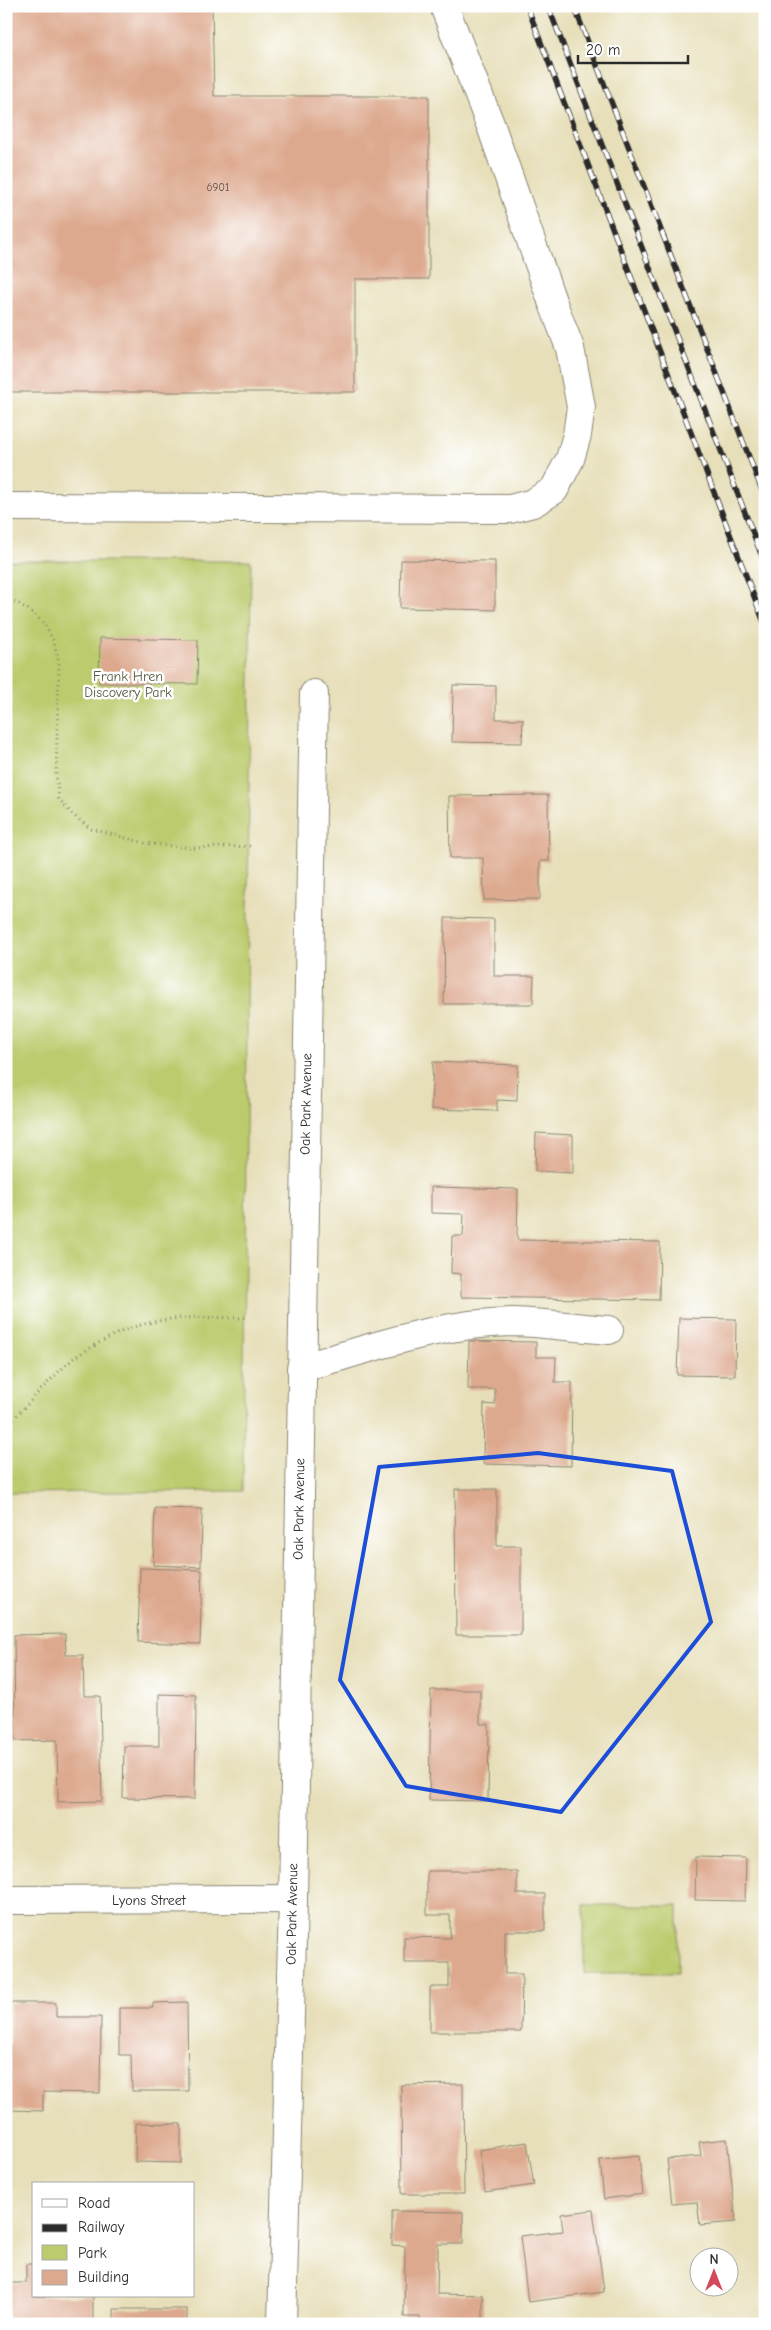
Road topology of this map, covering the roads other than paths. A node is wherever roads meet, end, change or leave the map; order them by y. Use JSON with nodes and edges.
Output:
{"nodes":[{"id":1,"x":444,"y":6,"type":"edge"},
{"id":2,"x":6,"y":507,"type":"edge"},
{"id":3,"x":314,"y":694,"type":"dead end"},
{"id":4,"x":610,"y":1330,"type":"dead end"},
{"id":5,"x":301,"y":1368,"type":"junction"},
{"id":6,"x":293,"y":1899,"type":"junction"},
{"id":7,"x":6,"y":1900,"type":"edge"},
{"id":8,"x":282,"y":2324,"type":"edge"}],
"edges":[{"from":1,"to":2,"type":"street"},
{"from":3,"to":5,"type":"street","name":"Oak Park Avenue"},
{"from":4,"to":5,"type":"street"},
{"from":5,"to":6,"type":"street","name":"Oak Park Avenue"},
{"from":6,"to":7,"type":"street","name":"Lyons Street"},
{"from":6,"to":8,"type":"street","name":"Oak Park Avenue"}]}
